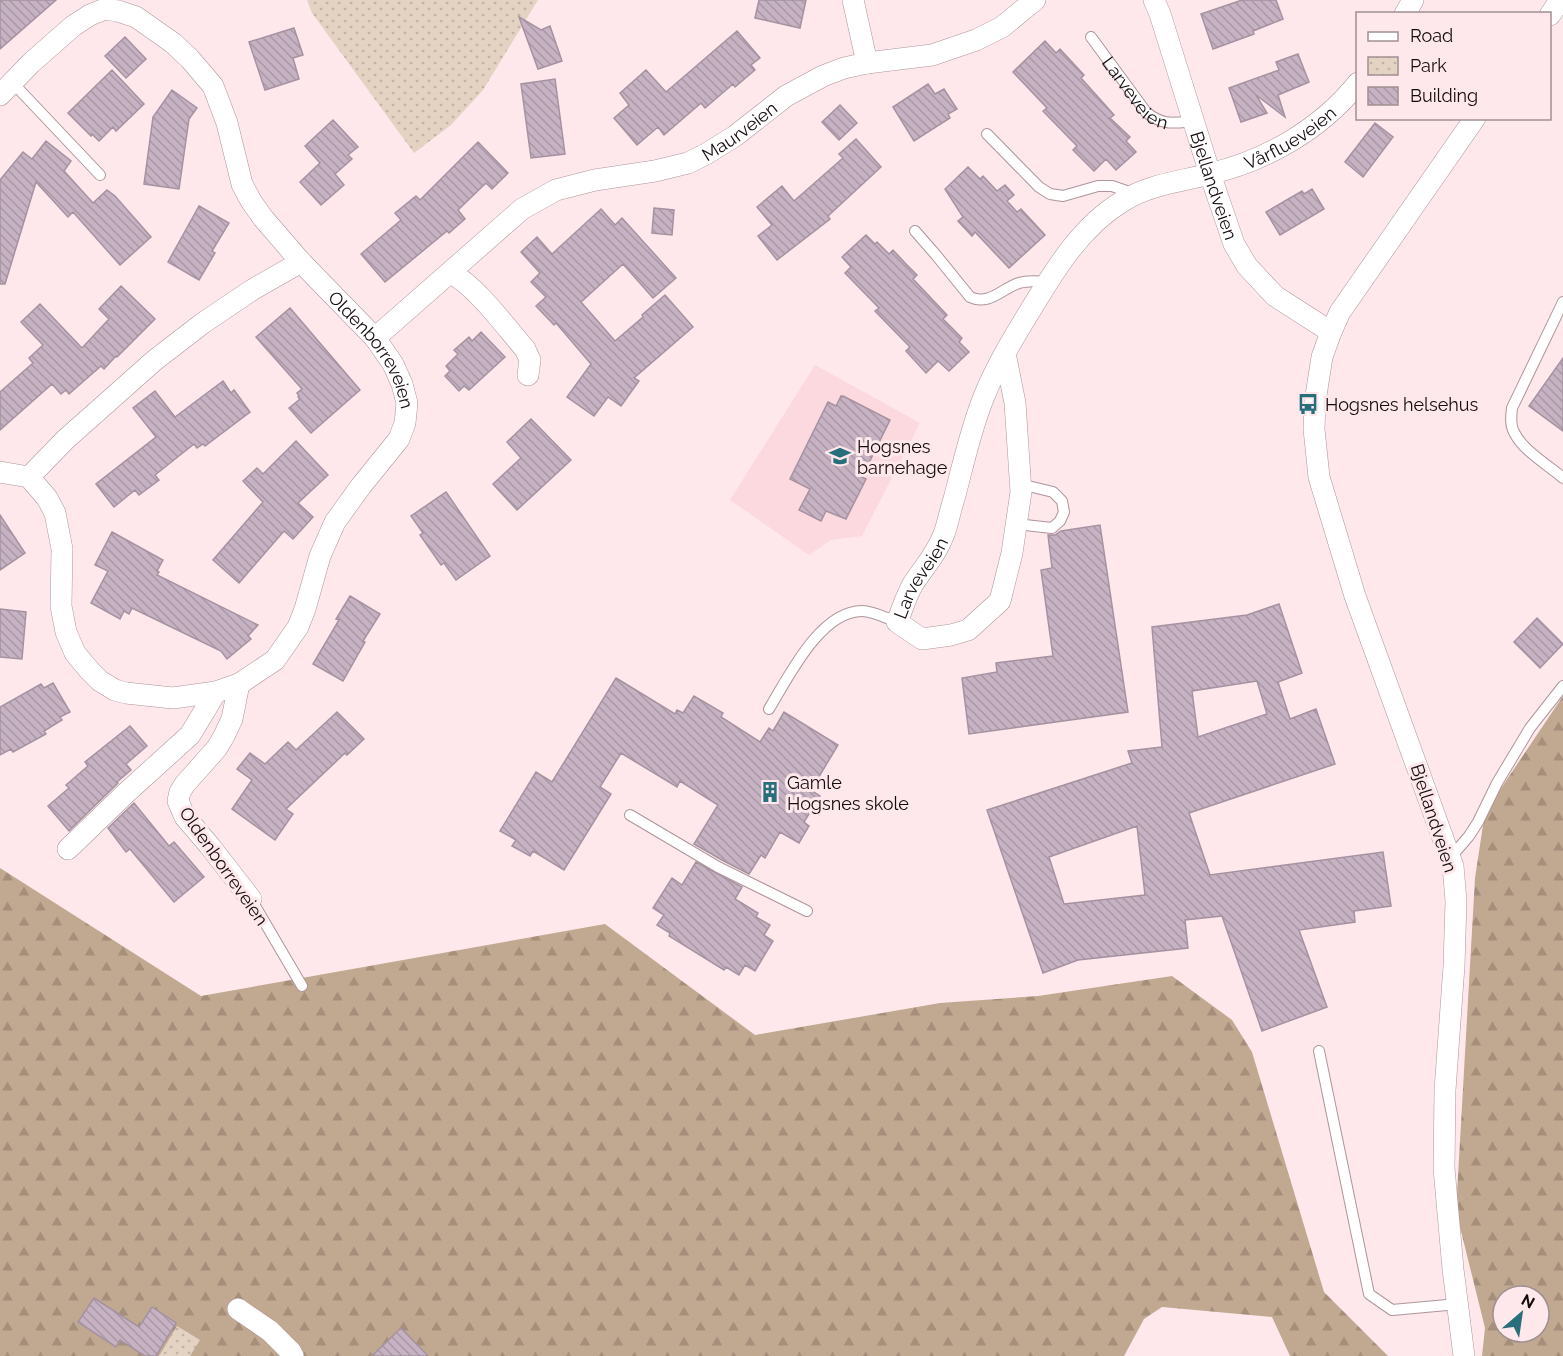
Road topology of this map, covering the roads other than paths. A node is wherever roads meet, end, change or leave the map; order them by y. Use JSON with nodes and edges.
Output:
{"nodes":[{"id":1,"x":853,"y":0,"type":"edge"},
{"id":2,"x":1035,"y":0,"type":"edge"},
{"id":3,"x":1154,"y":0,"type":"edge"},
{"id":4,"x":1091,"y":38,"type":"dead end"},
{"id":5,"x":867,"y":63,"type":"junction"},
{"id":6,"x":1356,"y":85,"type":"edge"},
{"id":7,"x":6,"y":89,"type":"edge"},
{"id":8,"x":1474,"y":120,"type":"edge"},
{"id":9,"x":1194,"y":122,"type":"junction"},
{"id":10,"x":987,"y":135,"type":"dead end"},
{"id":11,"x":1209,"y":174,"type":"junction"},
{"id":12,"x":100,"y":175,"type":"dead end"},
{"id":13,"x":1135,"y":194,"type":"junction"},
{"id":14,"x":915,"y":231,"type":"dead end"},
{"id":15,"x":301,"y":262,"type":"junction"},
{"id":16,"x":451,"y":273,"type":"junction"},
{"id":17,"x":1048,"y":282,"type":"junction"},
{"id":18,"x":1563,"y":302,"type":"edge"},
{"id":19,"x":1331,"y":332,"type":"junction"},
{"id":20,"x":375,"y":338,"type":"junction"},
{"id":21,"x":1005,"y":353,"type":"junction"},
{"id":22,"x":528,"y":375,"type":"dead end"},
{"id":23,"x":0,"y":472,"type":"edge"},
{"id":24,"x":29,"y":477,"type":"junction"},
{"id":25,"x":1563,"y":478,"type":"edge"},
{"id":26,"x":1020,"y":484,"type":"junction"},
{"id":27,"x":1016,"y":524,"type":"junction"},
{"id":28,"x":897,"y":622,"type":"junction"},
{"id":29,"x":239,"y":684,"type":"junction"},
{"id":30,"x":1563,"y":686,"type":"edge"},
{"id":31,"x":216,"y":692,"type":"junction"},
{"id":32,"x":769,"y":708,"type":"dead end"},
{"id":33,"x":630,"y":815,"type":"dead end"},
{"id":34,"x":68,"y":849,"type":"dead end"},
{"id":35,"x":1451,"y":857,"type":"junction"},
{"id":36,"x":251,"y":899,"type":"joint"},
{"id":37,"x":807,"y":911,"type":"dead end"},
{"id":38,"x":302,"y":986,"type":"dead end"},
{"id":39,"x":1319,"y":1051,"type":"dead end"},
{"id":40,"x":238,"y":1309,"type":"dead end"},
{"id":41,"x":1459,"y":1313,"type":"junction"},
{"id":42,"x":293,"y":1356,"type":"edge"},
{"id":43,"x":1464,"y":1356,"type":"edge"},
{"id":44,"x":1478,"y":1356,"type":"edge"}],
"edges":[{"from":1,"to":5,"type":"street"},
{"from":2,"to":5,"type":"street","name":"Maurveien"},
{"from":3,"to":9,"type":"street","name":"Bjellandveien"},
{"from":4,"to":9,"type":"lane","name":"Larveveien"},
{"from":5,"to":16,"type":"street","name":"Maurveien"},
{"from":6,"to":11,"type":"street","name":"Vårflueveien"},
{"from":7,"to":12,"type":"lane"},
{"from":7,"to":15,"type":"street","name":"Oldenborreveien"},
{"from":8,"to":19,"type":"street","name":"Bjellandveien"},
{"from":9,"to":11,"type":"street","name":"Bjellandveien"},
{"from":10,"to":13,"type":"lane"},
{"from":11,"to":13,"type":"street","name":"Larveveien"},
{"from":11,"to":19,"type":"street","name":"Bjellandveien"},
{"from":13,"to":17,"type":"street","name":"Larveveien"},
{"from":14,"to":17,"type":"lane"},
{"from":15,"to":20,"type":"street","name":"Oldenborreveien"},
{"from":15,"to":24,"type":"street"},
{"from":16,"to":20,"type":"street","name":"Maurveien"},
{"from":16,"to":22,"type":"street"},
{"from":17,"to":21,"type":"street","name":"Larveveien"},
{"from":18,"to":25,"type":"lane"},
{"from":19,"to":35,"type":"street","name":"Bjellandveien"},
{"from":20,"to":29,"type":"street","name":"Oldenborreveien"},
{"from":21,"to":26,"type":"street","name":"Larveveien"},
{"from":21,"to":28,"type":"street","name":"Larveveien"},
{"from":23,"to":24,"type":"street"},
{"from":24,"to":31,"type":"street","name":"Oldenborreveien"},
{"from":26,"to":27,"type":"street","name":"Larveveien"},
{"from":26,"to":27,"type":"lane"},
{"from":27,"to":28,"type":"street","name":"Larveveien"},
{"from":28,"to":32,"type":"lane"},
{"from":29,"to":31,"type":"street","name":"Oldenborreveien"},
{"from":29,"to":36,"type":"street","name":"Oldenborreveien"},
{"from":30,"to":35,"type":"lane"},
{"from":31,"to":34,"type":"street"},
{"from":33,"to":37,"type":"lane"},
{"from":35,"to":41,"type":"street","name":"Bjellandveien"},
{"from":36,"to":38,"type":"lane","name":"Oldenborreveien"},
{"from":39,"to":41,"type":"lane"},
{"from":40,"to":42,"type":"street"},
{"from":41,"to":43,"type":"street","name":"Bjellandveien"},
{"from":41,"to":44,"type":"street"}]}
